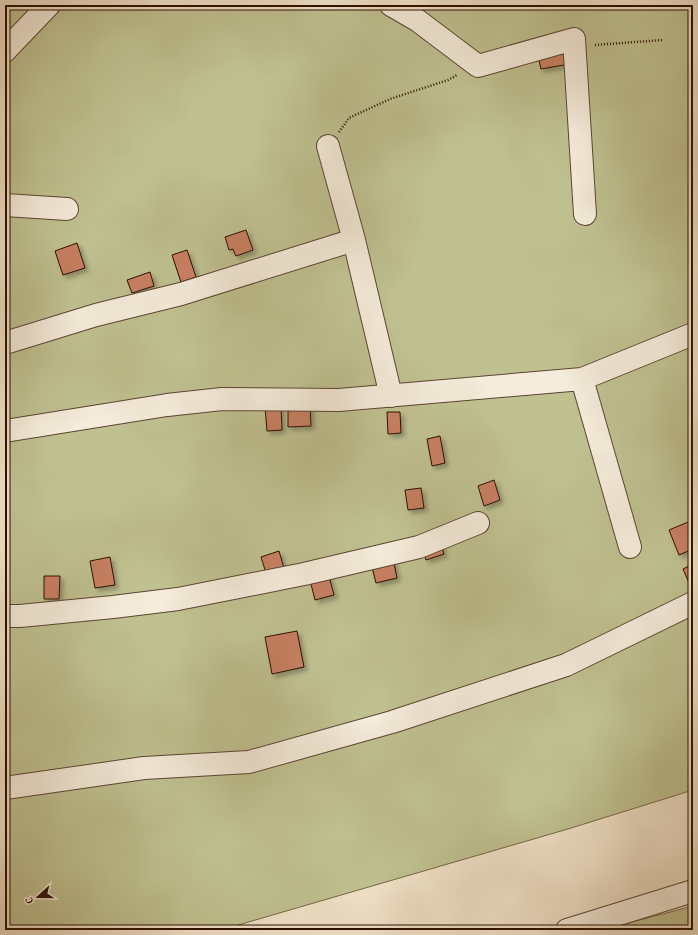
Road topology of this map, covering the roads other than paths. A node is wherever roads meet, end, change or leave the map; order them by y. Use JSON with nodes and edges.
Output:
{"nodes":[{"id":1,"x":50,"y":5,"type":"edge"},
{"id":2,"x":391,"y":5,"type":"edge"},
{"id":3,"x":5,"y":51,"type":"edge"},
{"id":4,"x":328,"y":146,"type":"road end"},
{"id":5,"x":5,"y":205,"type":"edge"},
{"id":6,"x":67,"y":209,"type":"dead end"},
{"id":7,"x":585,"y":214,"type":"dead end"},
{"id":8,"x":354,"y":240,"type":"junction"},
{"id":9,"x":693,"y":334,"type":"edge"},
{"id":10,"x":5,"y":343,"type":"edge"},
{"id":11,"x":582,"y":379,"type":"junction"},
{"id":12,"x":391,"y":396,"type":"junction"},
{"id":13,"x":5,"y":431,"type":"edge"},
{"id":14,"x":478,"y":523,"type":"dead end"},
{"id":15,"x":630,"y":547,"type":"dead end"},
{"id":16,"x":693,"y":603,"type":"edge"},
{"id":17,"x":5,"y":616,"type":"edge"},
{"id":18,"x":5,"y":788,"type":"edge"},
{"id":19,"x":693,"y":891,"type":"edge"},
{"id":20,"x":567,"y":930,"type":"edge"}],
"edges":[{"from":1,"to":3,"type":"lane"},
{"from":2,"to":7,"type":"lane"},
{"from":4,"to":8,"type":"lane"},
{"from":5,"to":6,"type":"lane"},
{"from":8,"to":10,"type":"lane"},
{"from":8,"to":12,"type":"lane"},
{"from":9,"to":11,"type":"lane"},
{"from":11,"to":12,"type":"lane"},
{"from":11,"to":15,"type":"lane"},
{"from":12,"to":13,"type":"lane"},
{"from":14,"to":17,"type":"lane"},
{"from":16,"to":18,"type":"lane"},
{"from":19,"to":20,"type":"lane"}]}
